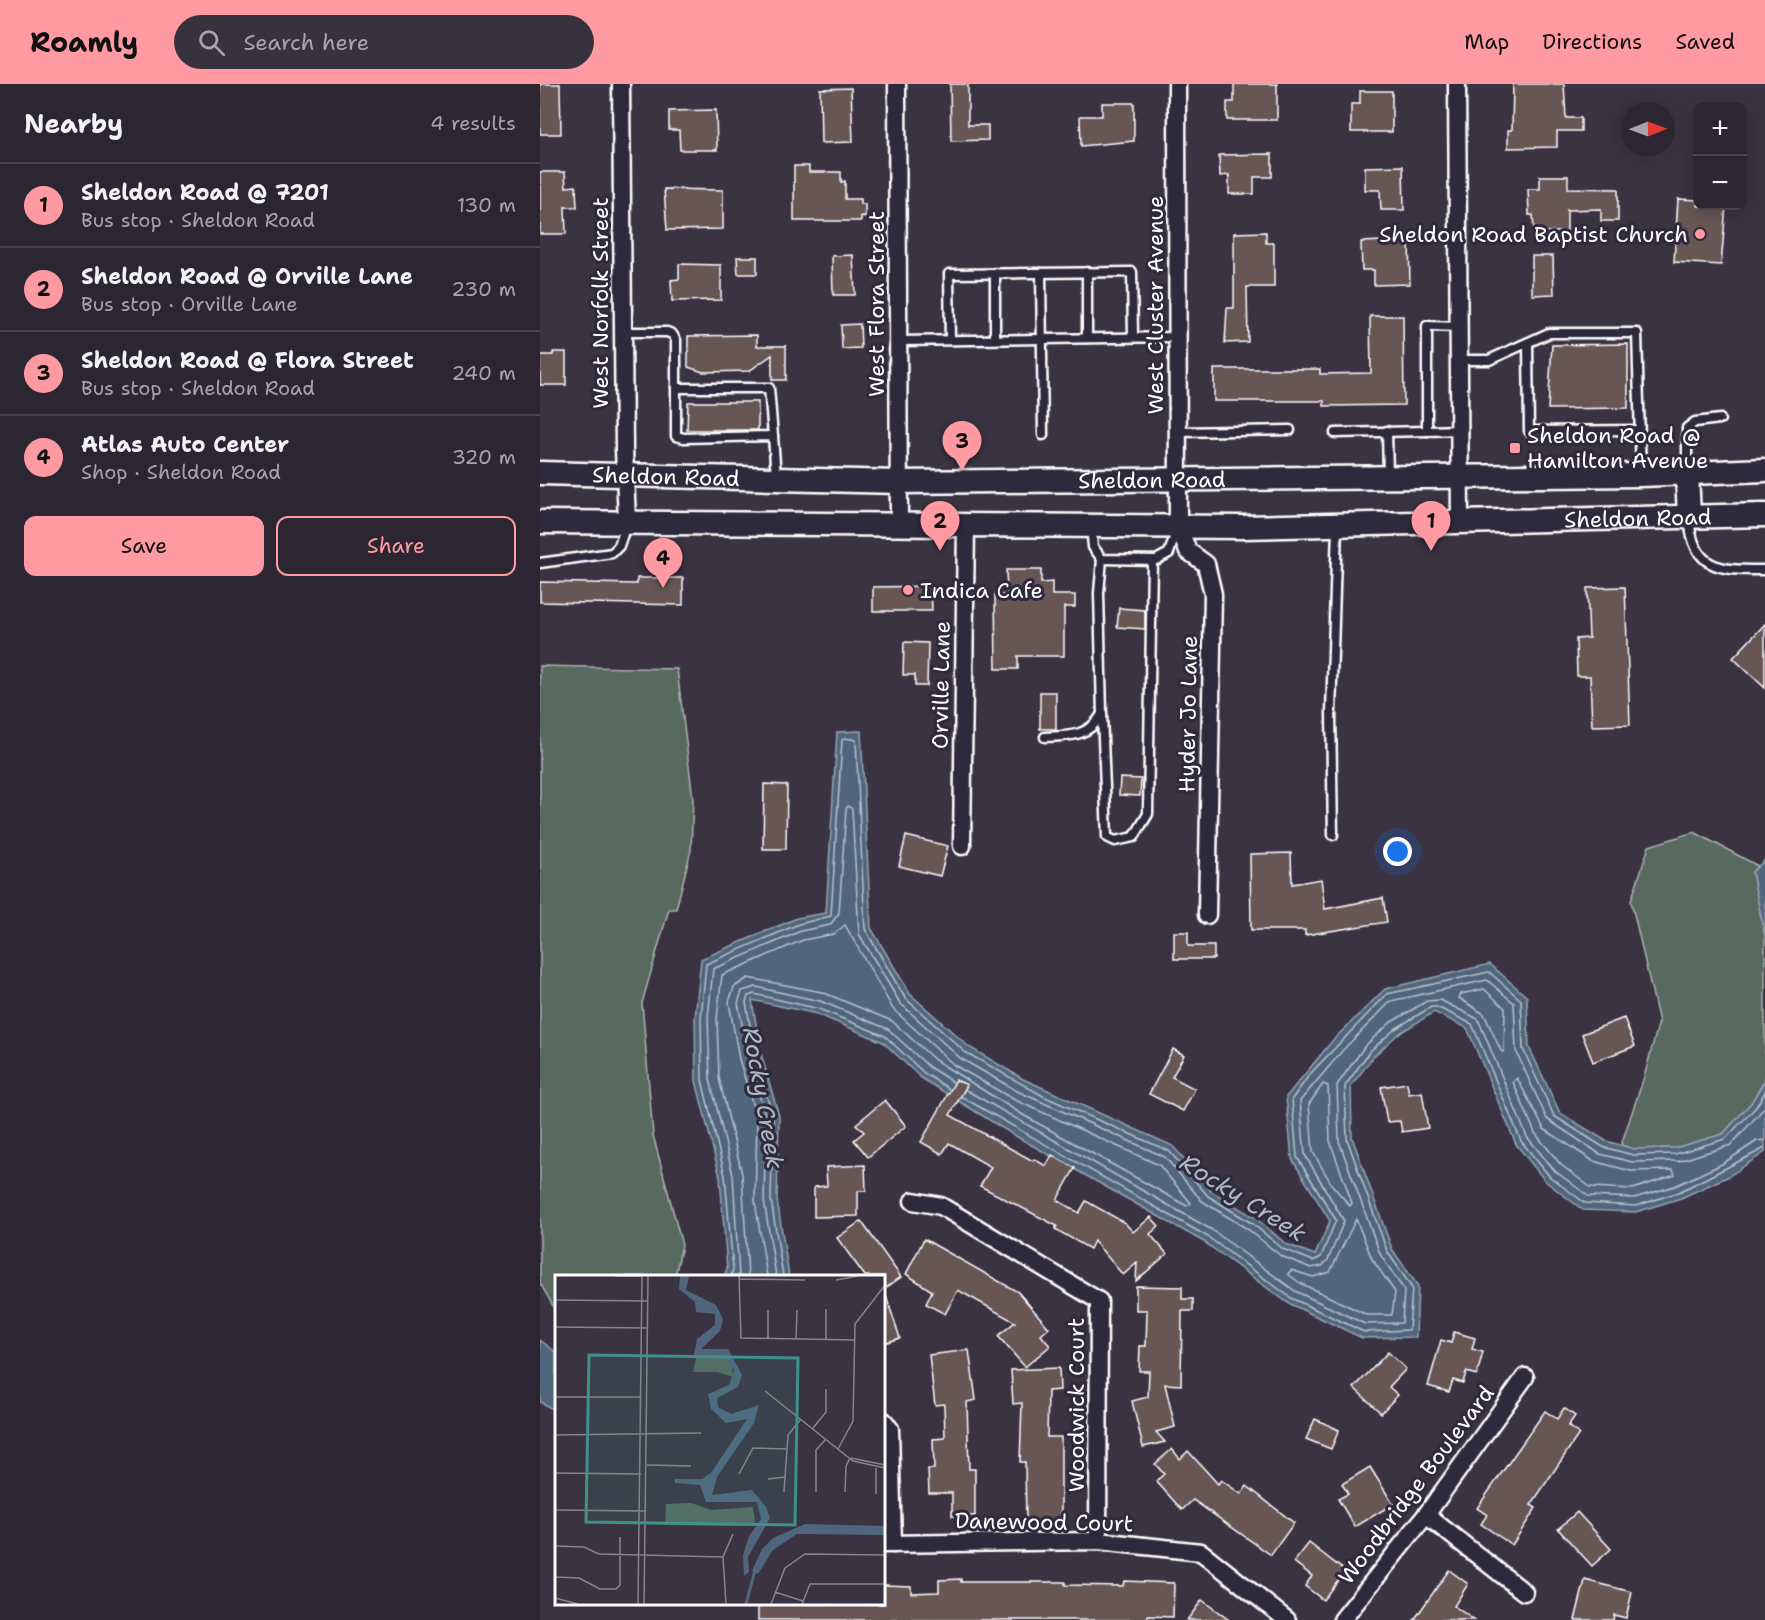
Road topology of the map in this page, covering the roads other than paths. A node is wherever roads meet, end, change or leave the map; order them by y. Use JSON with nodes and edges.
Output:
{"nodes":[{"id":1,"x":621,"y":84,"type":"edge"},
{"id":2,"x":897,"y":84,"type":"edge"},
{"id":3,"x":1177,"y":84,"type":"edge"},
{"id":4,"x":1456,"y":84,"type":"edge"},
{"id":5,"x":1087,"y":272,"type":"junction"},
{"id":6,"x":995,"y":273,"type":"junction"},
{"id":7,"x":1041,"y":273,"type":"junction"},
{"id":8,"x":1459,"y":327,"type":"junction"},
{"id":9,"x":623,"y":332,"type":"junction"},
{"id":10,"x":1133,"y":337,"type":"junction"},
{"id":11,"x":1178,"y":337,"type":"junction"},
{"id":12,"x":1087,"y":338,"type":"junction"},
{"id":13,"x":995,"y":339,"type":"junction"},
{"id":14,"x":1042,"y":339,"type":"junction"},
{"id":15,"x":950,"y":340,"type":"junction"},
{"id":16,"x":899,"y":341,"type":"junction"},
{"id":17,"x":1528,"y":343,"type":"junction"},
{"id":18,"x":1459,"y":360,"type":"junction"},
{"id":19,"x":676,"y":388,"type":"junction"},
{"id":20,"x":1720,"y":418,"type":"dead end"},
{"id":21,"x":1290,"y":430,"type":"dead end"},
{"id":22,"x":1427,"y":430,"type":"junction"},
{"id":23,"x":1460,"y":430,"type":"junction"},
{"id":24,"x":1639,"y":430,"type":"junction"},
{"id":25,"x":1387,"y":431,"type":"junction"},
{"id":26,"x":1178,"y":432,"type":"junction"},
{"id":27,"x":1335,"y":433,"type":"dead end"},
{"id":28,"x":1043,"y":435,"type":"dead end"},
{"id":29,"x":773,"y":436,"type":"junction"},
{"id":30,"x":1765,"y":470,"type":"edge"},
{"id":31,"x":1688,"y":472,"type":"junction"},
{"id":32,"x":540,"y":473,"type":"edge"},
{"id":33,"x":624,"y":473,"type":"junction"},
{"id":34,"x":1641,"y":475,"type":"junction"},
{"id":35,"x":1460,"y":477,"type":"junction"},
{"id":36,"x":1388,"y":478,"type":"junction"},
{"id":37,"x":777,"y":479,"type":"junction"},
{"id":38,"x":1178,"y":480,"type":"junction"},
{"id":39,"x":899,"y":482,"type":"junction"},
{"id":40,"x":1765,"y":515,"type":"edge"},
{"id":41,"x":1689,"y":517,"type":"junction"},
{"id":42,"x":627,"y":521,"type":"junction"},
{"id":43,"x":540,"y":522,"type":"edge"},
{"id":44,"x":1460,"y":523,"type":"junction"},
{"id":45,"x":899,"y":524,"type":"junction"},
{"id":46,"x":966,"y":524,"type":"junction"},
{"id":47,"x":1338,"y":524,"type":"junction"},
{"id":48,"x":1091,"y":525,"type":"junction"},
{"id":49,"x":1178,"y":525,"type":"junction"},
{"id":50,"x":1102,"y":559,"type":"junction"},
{"id":51,"x":1152,"y":560,"type":"junction"},
{"id":52,"x":540,"y":563,"type":"edge"},
{"id":53,"x":1765,"y":570,"type":"edge"},
{"id":54,"x":1102,"y":714,"type":"junction"},
{"id":55,"x":1045,"y":737,"type":"dead end"},
{"id":56,"x":1333,"y":835,"type":"dead end"},
{"id":57,"x":962,"y":846,"type":"dead end"},
{"id":58,"x":1207,"y":915,"type":"dead end"},
{"id":59,"x":913,"y":1201,"type":"dead end"},
{"id":60,"x":1525,"y":1377,"type":"dead end"},
{"id":61,"x":885,"y":1422,"type":"edge"},
{"id":62,"x":1426,"y":1515,"type":"junction"},
{"id":63,"x":1098,"y":1541,"type":"junction"},
{"id":64,"x":888,"y":1544,"type":"edge"},
{"id":65,"x":1524,"y":1592,"type":"dead end"},
{"id":66,"x":1287,"y":1620,"type":"edge"},
{"id":67,"x":1342,"y":1620,"type":"edge"}],
"edges":[{"from":1,"to":9,"type":"street","name":"West Norfolk Street"},
{"from":2,"to":16,"type":"street","name":"West Flora Street"},
{"from":3,"to":11,"type":"street","name":"West Cluster Avenue"},
{"from":4,"to":8,"type":"street"},
{"from":5,"to":7,"type":"lane"},
{"from":5,"to":10,"type":"lane"},
{"from":5,"to":12,"type":"lane"},
{"from":6,"to":7,"type":"lane"},
{"from":6,"to":13,"type":"lane"},
{"from":6,"to":15,"type":"lane"},
{"from":7,"to":14,"type":"lane"},
{"from":8,"to":18,"type":"street"},
{"from":8,"to":22,"type":"lane"},
{"from":9,"to":19,"type":"lane"},
{"from":9,"to":33,"type":"street","name":"West Norfolk Street"},
{"from":10,"to":11,"type":"lane"},
{"from":10,"to":12,"type":"lane"},
{"from":11,"to":26,"type":"street","name":"West Cluster Avenue"},
{"from":12,"to":14,"type":"lane"},
{"from":13,"to":14,"type":"lane"},
{"from":13,"to":15,"type":"lane"},
{"from":14,"to":28,"type":"lane"},
{"from":15,"to":16,"type":"lane"},
{"from":16,"to":39,"type":"street","name":"West Flora Street"},
{"from":17,"to":18,"type":"lane"},
{"from":17,"to":24,"type":"lane"},
{"from":17,"to":24,"type":"lane"},
{"from":18,"to":23,"type":"street"},
{"from":19,"to":29,"type":"lane"},
{"from":19,"to":29,"type":"lane"},
{"from":20,"to":31,"type":"lane"},
{"from":21,"to":26,"type":"lane"},
{"from":22,"to":23,"type":"lane"},
{"from":22,"to":25,"type":"lane"},
{"from":23,"to":35,"type":"street"},
{"from":24,"to":34,"type":"lane"},
{"from":25,"to":27,"type":"lane"},
{"from":25,"to":36,"type":"lane"},
{"from":26,"to":38,"type":"street","name":"West Cluster Avenue"},
{"from":29,"to":37,"type":"lane"},
{"from":30,"to":31,"type":"main road","name":"Sheldon Road"},
{"from":31,"to":34,"type":"main road","name":"Sheldon Road"},
{"from":31,"to":41,"type":"main road"},
{"from":32,"to":33,"type":"main road","name":"Sheldon Road"},
{"from":33,"to":37,"type":"main road","name":"Sheldon Road"},
{"from":33,"to":42,"type":"street","name":"West Norfolk Street"},
{"from":34,"to":35,"type":"main road","name":"Sheldon Road"},
{"from":35,"to":36,"type":"main road","name":"Sheldon Road"},
{"from":35,"to":44,"type":"street"},
{"from":36,"to":38,"type":"main road","name":"Sheldon Road"},
{"from":37,"to":39,"type":"main road","name":"Sheldon Road"},
{"from":38,"to":39,"type":"main road","name":"Sheldon Road"},
{"from":38,"to":49,"type":"street","name":"West Cluster Avenue"},
{"from":39,"to":45,"type":"street","name":"West Flora Street"},
{"from":40,"to":41,"type":"main road","name":"Sheldon Road"},
{"from":41,"to":44,"type":"main road","name":"Sheldon Road"},
{"from":41,"to":53,"type":"lane"},
{"from":42,"to":43,"type":"main road","name":"Sheldon Road"},
{"from":42,"to":45,"type":"main road","name":"Sheldon Road"},
{"from":42,"to":52,"type":"lane"},
{"from":44,"to":47,"type":"main road","name":"Sheldon Road"},
{"from":45,"to":46,"type":"main road","name":"Sheldon Road"},
{"from":46,"to":48,"type":"main road","name":"Sheldon Road"},
{"from":46,"to":57,"type":"street","name":"Orville Lane"},
{"from":47,"to":49,"type":"main road","name":"Sheldon Road"},
{"from":47,"to":56,"type":"lane"},
{"from":48,"to":49,"type":"main road","name":"Sheldon Road"},
{"from":48,"to":50,"type":"lane"},
{"from":49,"to":51,"type":"lane"},
{"from":49,"to":58,"type":"street","name":"Hyder Jo Lane"},
{"from":50,"to":51,"type":"lane"},
{"from":50,"to":54,"type":"lane"},
{"from":51,"to":54,"type":"lane"},
{"from":54,"to":55,"type":"lane"},
{"from":59,"to":63,"type":"street","name":"Woodwick Court"},
{"from":60,"to":62,"type":"street","name":"Woodbridge Boulevard"},
{"from":61,"to":64,"type":"street"},
{"from":62,"to":65,"type":"street"},
{"from":62,"to":67,"type":"street","name":"Woodbridge Boulevard"},
{"from":63,"to":64,"type":"street","name":"Danewood Court"},
{"from":63,"to":66,"type":"street","name":"Danewood Court"}]}
